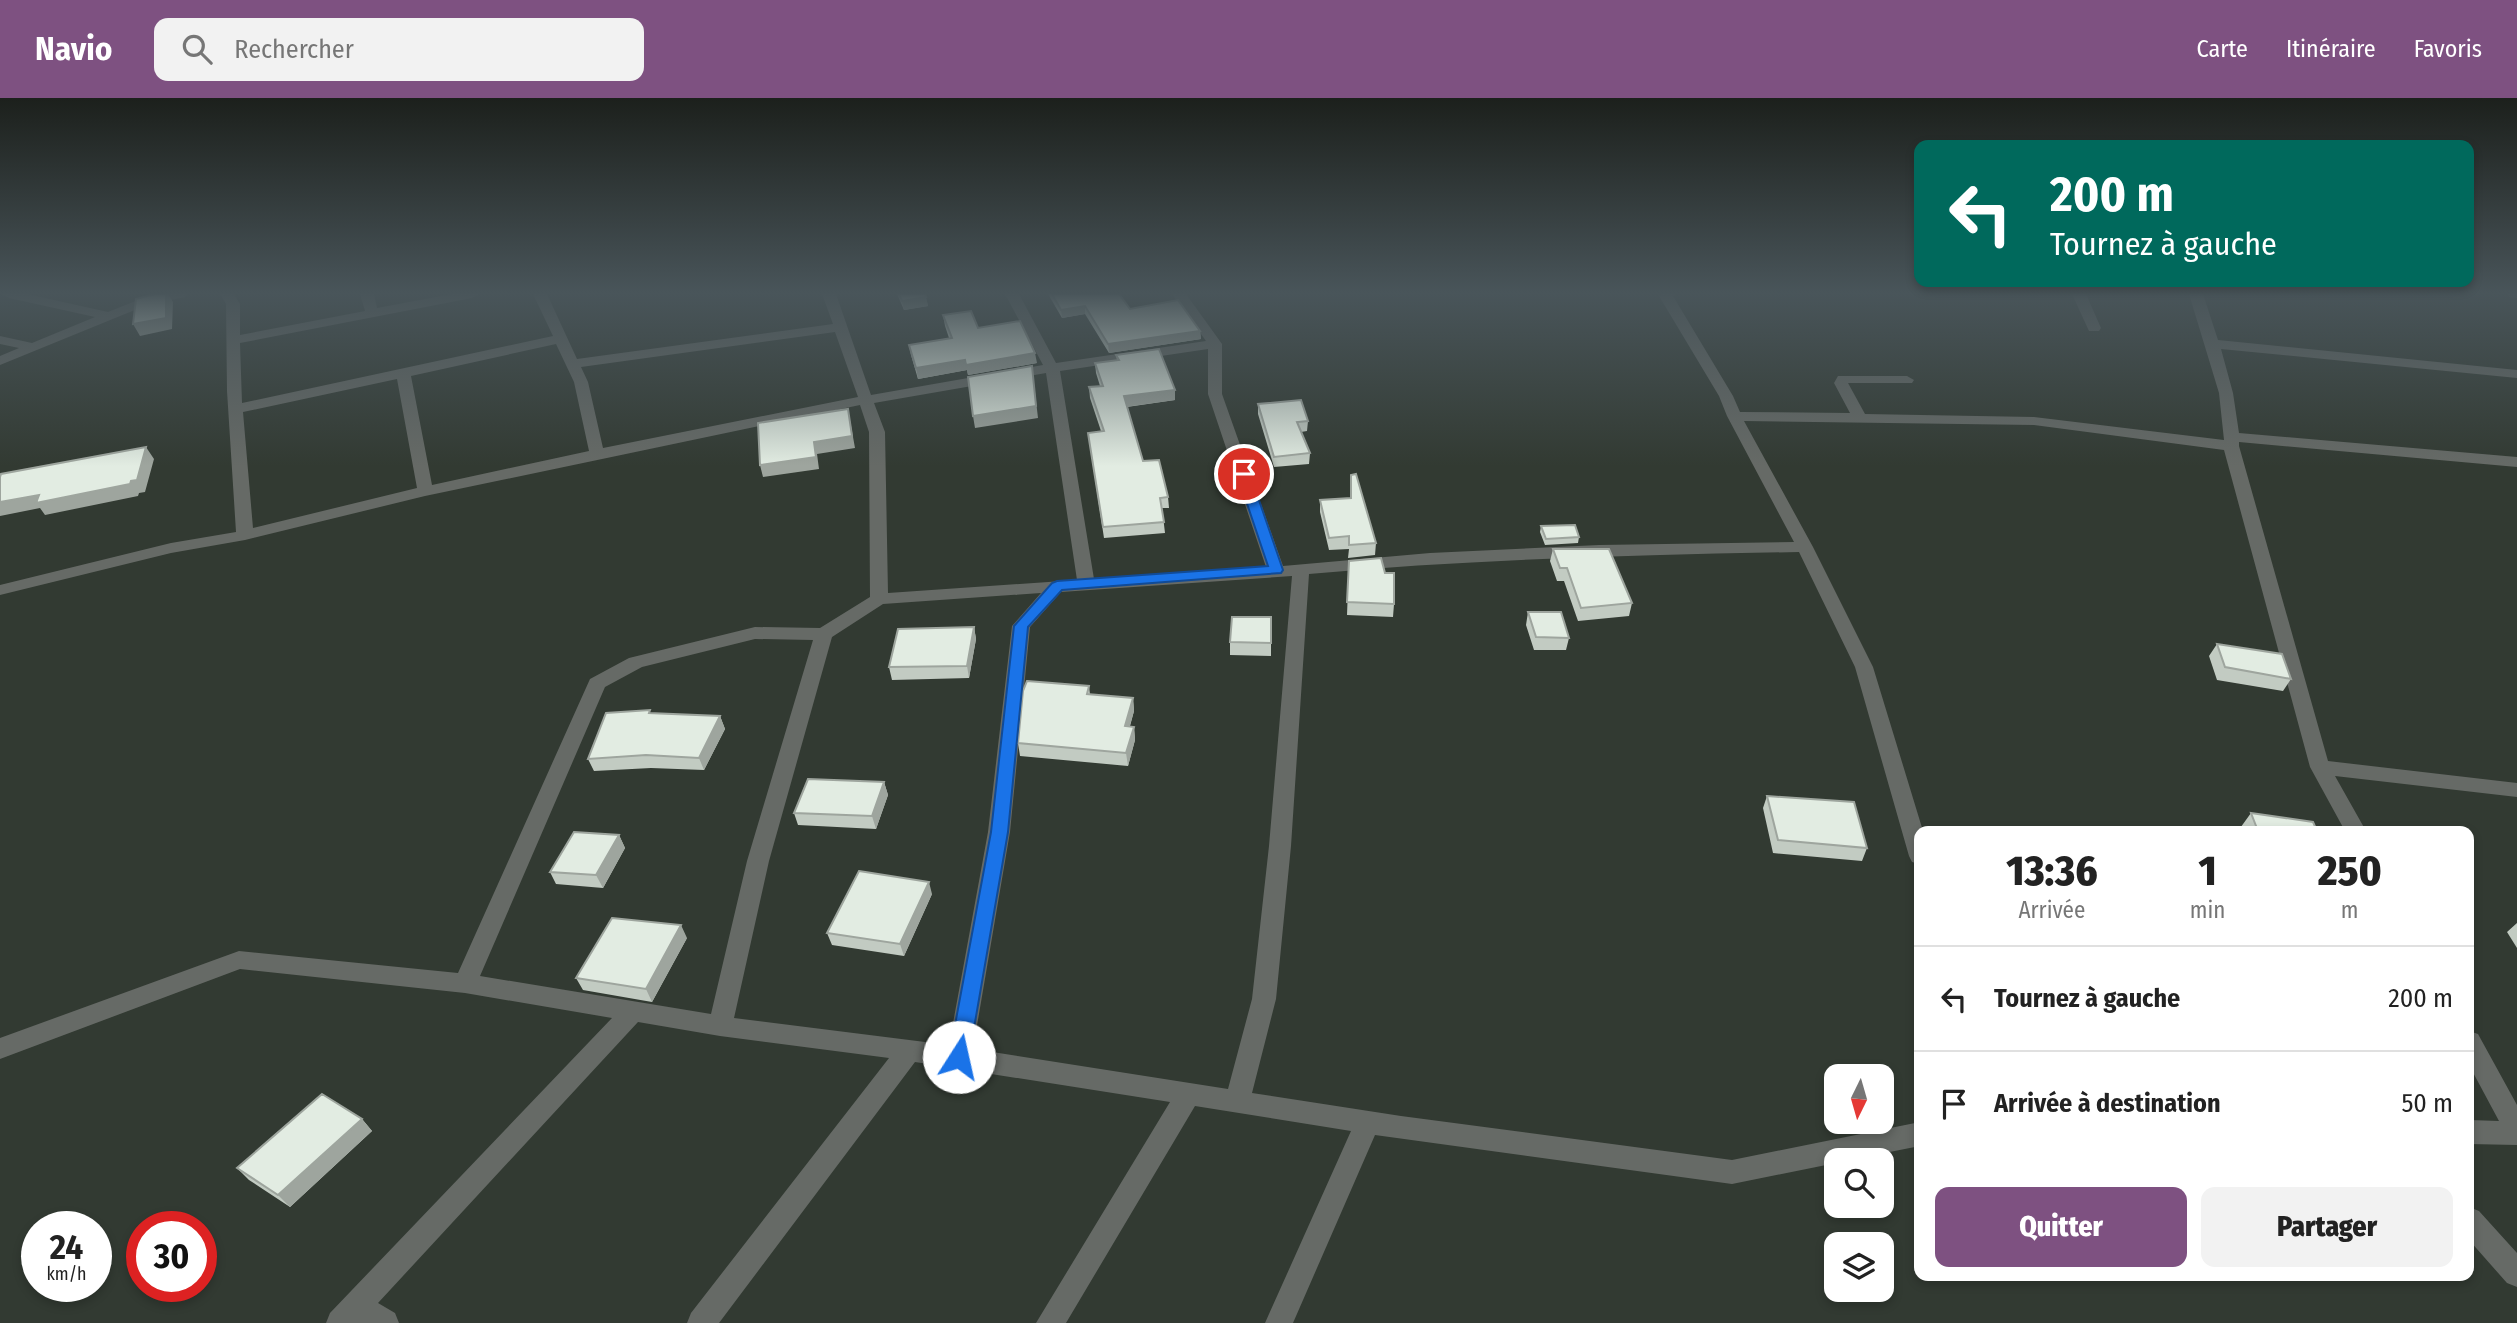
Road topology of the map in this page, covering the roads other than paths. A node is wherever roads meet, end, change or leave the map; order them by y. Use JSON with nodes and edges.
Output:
{"nodes":[{"id":1,"x":23,"y":351,"type":"edge"},
{"id":2,"x":233,"y":351,"type":"edge"},
{"id":3,"x":504,"y":351,"type":"edge"},
{"id":4,"x":566,"y":351,"type":"edge"},
{"id":5,"x":661,"y":351,"type":"edge"},
{"id":6,"x":850,"y":351,"type":"edge"},
{"id":7,"x":1043,"y":351,"type":"edge"},
{"id":8,"x":1166,"y":351,"type":"edge"},
{"id":9,"x":1215,"y":351,"type":"edge"},
{"id":10,"x":1699,"y":351,"type":"edge"},
{"id":11,"x":2213,"y":351,"type":"edge"},
{"id":12,"x":2284,"y":351,"type":"edge"},
{"id":13,"x":0,"y":361,"type":"edge"},
{"id":14,"x":572,"y":363,"type":"junction"},
{"id":15,"x":1052,"y":368,"type":"junction"},
{"id":16,"x":403,"y":373,"type":"junction"},
{"id":17,"x":2517,"y":374,"type":"edge"},
{"id":18,"x":1907,"y":380,"type":"dead end"},
{"id":19,"x":865,"y":400,"type":"junction"},
{"id":20,"x":236,"y":409,"type":"junction"},
{"id":21,"x":1734,"y":416,"type":"junction"},
{"id":22,"x":1859,"y":416,"type":"junction"},
{"id":23,"x":2232,"y":442,"type":"junction"},
{"id":24,"x":597,"y":454,"type":"junction"},
{"id":25,"x":2517,"y":461,"type":"edge"},
{"id":26,"x":425,"y":491,"type":"junction"},
{"id":27,"x":245,"y":535,"type":"junction"},
{"id":28,"x":1805,"y":547,"type":"junction"},
{"id":29,"x":1276,"y":570,"type":"junction"},
{"id":30,"x":1301,"y":570,"type":"junction"},
{"id":31,"x":1086,"y":583,"type":"junction"},
{"id":32,"x":1057,"y":586,"type":"junction"},
{"id":33,"x":0,"y":590,"type":"edge"},
{"id":34,"x":878,"y":599,"type":"junction"},
{"id":35,"x":824,"y":634,"type":"junction"},
{"id":36,"x":2320,"y":767,"type":"junction"},
{"id":37,"x":2517,"y":790,"type":"edge"},
{"id":38,"x":2353,"y":826,"type":"edge"},
{"id":39,"x":1914,"y":836,"type":"edge"},
{"id":40,"x":465,"y":983,"type":"junction"},
{"id":41,"x":632,"y":1012,"type":"junction"},
{"id":42,"x":720,"y":1026,"type":"junction"},
{"id":43,"x":0,"y":1049,"type":"edge"},
{"id":44,"x":2474,"y":1050,"type":"edge"},
{"id":45,"x":908,"y":1052,"type":"junction"},
{"id":46,"x":959,"y":1057,"type":"junction"},
{"id":47,"x":1189,"y":1094,"type":"junction"},
{"id":48,"x":1237,"y":1102,"type":"junction"},
{"id":49,"x":1368,"y":1123,"type":"junction"},
{"id":50,"x":2517,"y":1131,"type":"edge"},
{"id":51,"x":2474,"y":1132,"type":"edge"},
{"id":52,"x":1914,"y":1135,"type":"edge"},
{"id":53,"x":2474,"y":1226,"type":"edge"},
{"id":54,"x":2517,"y":1273,"type":"edge"},
{"id":55,"x":348,"y":1315,"type":"edge"},
{"id":56,"x":385,"y":1323,"type":"edge"},
{"id":57,"x":701,"y":1323,"type":"edge"},
{"id":58,"x":1050,"y":1323,"type":"edge"},
{"id":59,"x":1279,"y":1323,"type":"edge"}],
"edges":[{"from":1,"to":13,"type":"street"},
{"from":2,"to":20,"type":"street"},
{"from":3,"to":16,"type":"street"},
{"from":4,"to":14,"type":"street"},
{"from":5,"to":14,"type":"street"},
{"from":6,"to":19,"type":"street"},
{"from":7,"to":15,"type":"street"},
{"from":8,"to":15,"type":"street"},
{"from":9,"to":29,"type":"street"},
{"from":10,"to":21,"type":"street"},
{"from":11,"to":23,"type":"street"},
{"from":12,"to":17,"type":"street"},
{"from":14,"to":24,"type":"street"},
{"from":15,"to":19,"type":"street"},
{"from":15,"to":31,"type":"street"},
{"from":16,"to":20,"type":"street"},
{"from":16,"to":26,"type":"street"},
{"from":18,"to":22,"type":"street"},
{"from":19,"to":24,"type":"street"},
{"from":19,"to":34,"type":"street"},
{"from":20,"to":27,"type":"street"},
{"from":21,"to":22,"type":"street"},
{"from":21,"to":28,"type":"street"},
{"from":22,"to":23,"type":"street"},
{"from":23,"to":25,"type":"street"},
{"from":23,"to":36,"type":"street"},
{"from":24,"to":26,"type":"street"},
{"from":26,"to":27,"type":"street"},
{"from":27,"to":33,"type":"street"},
{"from":28,"to":30,"type":"street"},
{"from":28,"to":39,"type":"street"},
{"from":29,"to":30,"type":"street"},
{"from":29,"to":31,"type":"street"},
{"from":30,"to":48,"type":"street"},
{"from":31,"to":32,"type":"street"},
{"from":32,"to":34,"type":"street"},
{"from":32,"to":46,"type":"street"},
{"from":34,"to":35,"type":"street"},
{"from":35,"to":40,"type":"street"},
{"from":35,"to":42,"type":"street"},
{"from":36,"to":37,"type":"street"},
{"from":36,"to":38,"type":"street"},
{"from":40,"to":41,"type":"street"},
{"from":40,"to":43,"type":"street"},
{"from":41,"to":42,"type":"street"},
{"from":41,"to":55,"type":"street"},
{"from":42,"to":45,"type":"street"},
{"from":44,"to":50,"type":"street"},
{"from":45,"to":46,"type":"street"},
{"from":45,"to":57,"type":"street"},
{"from":46,"to":47,"type":"street"},
{"from":47,"to":48,"type":"street"},
{"from":47,"to":58,"type":"street"},
{"from":48,"to":49,"type":"street"},
{"from":49,"to":52,"type":"street"},
{"from":49,"to":59,"type":"street"},
{"from":50,"to":51,"type":"street"},
{"from":53,"to":54,"type":"street"},
{"from":55,"to":56,"type":"street"}]}
